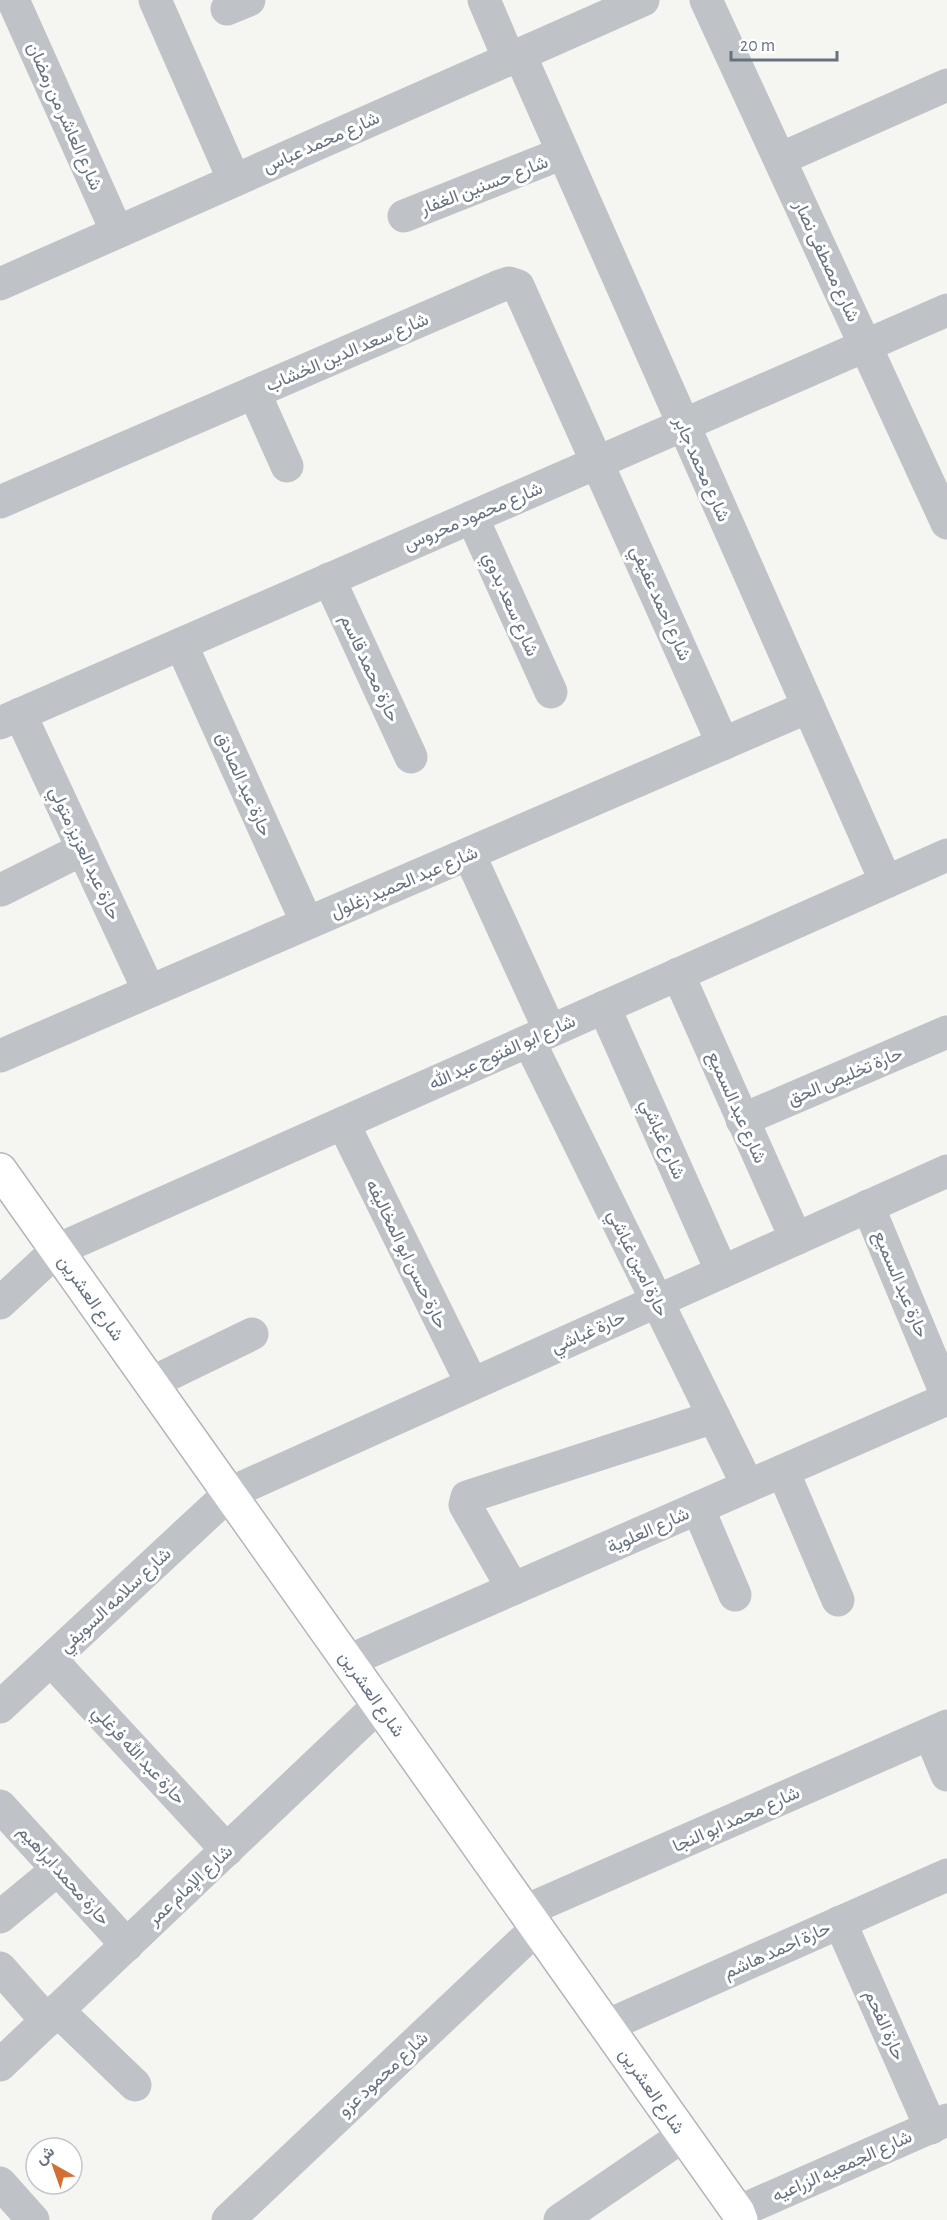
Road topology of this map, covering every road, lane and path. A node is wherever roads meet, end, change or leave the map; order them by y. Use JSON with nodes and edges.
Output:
{"nodes":[{"id":1,"x":13,"y":0,"type":"edge"},
{"id":2,"x":155,"y":0,"type":"edge"},
{"id":3,"x":484,"y":0,"type":"edge"},
{"id":4,"x":643,"y":0,"type":"edge"},
{"id":5,"x":706,"y":0,"type":"edge"},
{"id":6,"x":514,"y":57,"type":"junction"},
{"id":7,"x":947,"y":85,"type":"edge"},
{"id":8,"x":563,"y":153,"type":"junction"},
{"id":9,"x":780,"y":159,"type":"junction"},
{"id":10,"x":234,"y":180,"type":"junction"},
{"id":11,"x":404,"y":216,"type":"dead end"},
{"id":12,"x":117,"y":232,"type":"junction"},
{"id":13,"x":0,"y":284,"type":"edge"},
{"id":14,"x":947,"y":310,"type":"edge"},
{"id":15,"x":866,"y":345,"type":"junction"},
{"id":16,"x":254,"y":392,"type":"junction"},
{"id":17,"x":682,"y":425,"type":"junction"},
{"id":18,"x":599,"y":462,"type":"junction"},
{"id":19,"x":287,"y":466,"type":"dead end"},
{"id":20,"x":0,"y":502,"type":"edge"},
{"id":21,"x":472,"y":517,"type":"junction"},
{"id":22,"x":947,"y":523,"type":"edge"},
{"id":23,"x":329,"y":579,"type":"junction"},
{"id":24,"x":181,"y":644,"type":"junction"},
{"id":25,"x":551,"y":692,"type":"dead end"},
{"id":26,"x":808,"y":707,"type":"junction"},
{"id":27,"x":10,"y":718,"type":"edge"},
{"id":28,"x":723,"y":744,"type":"junction"},
{"id":29,"x":411,"y":757,"type":"dead end"},
{"id":30,"x":83,"y":849,"type":"junction"},
{"id":31,"x":469,"y":854,"type":"junction"},
{"id":32,"x":947,"y":855,"type":"edge"},
{"id":33,"x":886,"y":882,"type":"junction"},
{"id":34,"x":1,"y":890,"type":"edge"},
{"id":35,"x":307,"y":923,"type":"junction"},
{"id":36,"x":678,"y":975,"type":"junction"},
{"id":37,"x":150,"y":991,"type":"junction"},
{"id":38,"x":604,"y":1007,"type":"junction"},
{"id":39,"x":947,"y":1032,"type":"edge"},
{"id":40,"x":539,"y":1036,"type":"junction"},
{"id":41,"x":0,"y":1056,"type":"edge"},
{"id":42,"x":742,"y":1120,"type":"junction"},
{"id":43,"x":343,"y":1123,"type":"junction"},
{"id":44,"x":0,"y":1170,"type":"edge"},
{"id":45,"x":946,"y":1174,"type":"edge"},
{"id":46,"x":868,"y":1206,"type":"junction"},
{"id":47,"x":796,"y":1239,"type":"junction"},
{"id":48,"x":57,"y":1250,"type":"junction"},
{"id":49,"x":722,"y":1272,"type":"junction"},
{"id":50,"x":657,"y":1301,"type":"junction"},
{"id":51,"x":0,"y":1303,"type":"edge"},
{"id":52,"x":252,"y":1334,"type":"dead end"},
{"id":53,"x":151,"y":1383,"type":"junction"},
{"id":54,"x":472,"y":1384,"type":"junction"},
{"id":55,"x":947,"y":1397,"type":"edge"},
{"id":56,"x":714,"y":1417,"type":"junction"},
{"id":57,"x":783,"y":1471,"type":"junction"},
{"id":58,"x":747,"y":1486,"type":"junction"},
{"id":59,"x":230,"y":1493,"type":"junction"},
{"id":60,"x":698,"y":1508,"type":"junction"},
{"id":61,"x":513,"y":1589,"type":"junction"},
{"id":62,"x":735,"y":1595,"type":"dead end"},
{"id":63,"x":838,"y":1600,"type":"dead end"},
{"id":64,"x":51,"y":1660,"type":"junction"},
{"id":65,"x":348,"y":1661,"type":"junction"},
{"id":66,"x":379,"y":1705,"type":"junction"},
{"id":67,"x":0,"y":1707,"type":"edge"},
{"id":68,"x":939,"y":1730,"type":"edge"},
{"id":69,"x":947,"y":1775,"type":"edge"},
{"id":70,"x":0,"y":1806,"type":"edge"},
{"id":71,"x":227,"y":1850,"type":"junction"},
{"id":72,"x":58,"y":1869,"type":"junction"},
{"id":73,"x":947,"y":1875,"type":"edge"},
{"id":74,"x":0,"y":1917,"type":"edge"},
{"id":75,"x":531,"y":1920,"type":"junction"},
{"id":76,"x":840,"y":1922,"type":"junction"},
{"id":77,"x":127,"y":1945,"type":"junction"},
{"id":78,"x":0,"y":1968,"type":"edge"},
{"id":79,"x":52,"y":2016,"type":"junction"},
{"id":80,"x":606,"y":2026,"type":"junction"},
{"id":81,"x":0,"y":2065,"type":"edge"},
{"id":82,"x":135,"y":2085,"type":"dead end"},
{"id":83,"x":939,"y":2124,"type":"edge"},
{"id":84,"x":684,"y":2135,"type":"junction"},
{"id":85,"x":0,"y":2183,"type":"edge"},
{"id":86,"x":739,"y":2216,"type":"edge"},
{"id":87,"x":33,"y":2220,"type":"edge"},
{"id":88,"x":228,"y":2220,"type":"edge"},
{"id":89,"x":560,"y":2220,"type":"edge"}],
"edges":[{"from":1,"to":12,"type":"street","name":"شارع العاشر من رمضان"},
{"from":2,"to":10,"type":"street"},
{"from":3,"to":6,"type":"street","name":"شارع محمد جابر"},
{"from":4,"to":6,"type":"street","name":"شارع محمد عباس"},
{"from":5,"to":9,"type":"street","name":"شارع مصطفى نصار"},
{"from":6,"to":8,"type":"street","name":"شارع محمد جابر"},
{"from":6,"to":10,"type":"street","name":"شارع محمد عباس"},
{"from":7,"to":9,"type":"street"},
{"from":8,"to":11,"type":"street","name":"شارع حسنين الغفار"},
{"from":8,"to":17,"type":"street","name":"شارع محمد جابر"},
{"from":9,"to":15,"type":"street","name":"شارع مصطفى نصار"},
{"from":10,"to":12,"type":"street","name":"شارع محمد عباس"},
{"from":12,"to":13,"type":"street","name":"شارع محمد عباس"},
{"from":14,"to":15,"type":"street","name":"شارع محمود محروس"},
{"from":15,"to":17,"type":"street","name":"شارع محمود محروس"},
{"from":15,"to":22,"type":"street","name":"شارع مصطفى نصار"},
{"from":16,"to":18,"type":"street","name":"شارع سعد الدين الخشاب"},
{"from":16,"to":19,"type":"street"},
{"from":16,"to":20,"type":"street","name":"شارع سعد الدين الخشاب"},
{"from":17,"to":18,"type":"street","name":"شارع محمود محروس"},
{"from":17,"to":26,"type":"street","name":"شارع محمد جابر"},
{"from":18,"to":21,"type":"street","name":"شارع محمود محروس"},
{"from":18,"to":28,"type":"street","name":"شارع احمد عفيفي"},
{"from":21,"to":23,"type":"street","name":"شارع محمود محروس"},
{"from":21,"to":25,"type":"street","name":"شارع سعد بدوي"},
{"from":23,"to":24,"type":"street","name":"شارع محمود محروس"},
{"from":23,"to":29,"type":"street","name":"حارة محمد قاسم"},
{"from":24,"to":27,"type":"street","name":"شارع محمود محروس"},
{"from":24,"to":35,"type":"street","name":"حارة عبد الصادق"},
{"from":26,"to":28,"type":"street","name":"شارع عبد الحميد زغلول"},
{"from":26,"to":33,"type":"street","name":"شارع محمد جابر"},
{"from":27,"to":30,"type":"street","name":"حارة عبد العزيز متولي"},
{"from":28,"to":31,"type":"street","name":"شارع عبد الحميد زغلول"},
{"from":30,"to":34,"type":"street"},
{"from":30,"to":37,"type":"street","name":"حارة عبد العزيز متولي"},
{"from":31,"to":35,"type":"street","name":"شارع عبد الحميد زغلول"},
{"from":31,"to":40,"type":"street","name":"حارة امين غباشي"},
{"from":32,"to":33,"type":"street","name":"شارع ابو الفتوح عبد الله"},
{"from":33,"to":36,"type":"street","name":"شارع ابو الفتوح عبد الله"},
{"from":35,"to":37,"type":"street","name":"شارع عبد الحميد زغلول"},
{"from":36,"to":38,"type":"street","name":"شارع ابو الفتوح عبد الله"},
{"from":36,"to":42,"type":"street","name":"شارع عبد السميع"},
{"from":37,"to":41,"type":"street","name":"شارع عبد الحميد زغلول"},
{"from":38,"to":40,"type":"street","name":"شارع ابو الفتوح عبد الله"},
{"from":38,"to":49,"type":"street","name":"شارع غباشي"},
{"from":39,"to":42,"type":"street","name":"حارة تخليص الحق"},
{"from":40,"to":43,"type":"street","name":"شارع ابو الفتوح عبد الله"},
{"from":40,"to":50,"type":"street","name":"حارة امين غباشي"},
{"from":42,"to":47,"type":"street","name":"شارع عبد السميع"},
{"from":43,"to":48,"type":"street","name":"شارع ابو الفتوح عبد الله"},
{"from":43,"to":54,"type":"street","name":"حارة حسن ابو المخاليفه"},
{"from":44,"to":48,"type":"main road","name":"شارع العشرين"},
{"from":45,"to":46,"type":"street","name":"حارة غباشي"},
{"from":46,"to":47,"type":"street","name":"حارة غباشي"},
{"from":46,"to":55,"type":"street","name":"حارة عبد السميع"},
{"from":47,"to":49,"type":"street","name":"حارة غباشي"},
{"from":48,"to":51,"type":"street","name":"شارع ابو الفتوح عبد الله"},
{"from":48,"to":53,"type":"main road","name":"شارع العشرين"},
{"from":49,"to":50,"type":"street","name":"حارة غباشي"},
{"from":50,"to":54,"type":"street","name":"حارة غباشي"},
{"from":50,"to":56,"type":"street","name":"حارة امين غباشي"},
{"from":52,"to":53,"type":"street"},
{"from":53,"to":59,"type":"main road","name":"شارع العشرين"},
{"from":54,"to":59,"type":"street","name":"حارة غباشي"},
{"from":55,"to":57,"type":"street","name":"شارع العلوية"},
{"from":56,"to":58,"type":"street","name":"حارة امين غباشي"},
{"from":56,"to":61,"type":"street"},
{"from":57,"to":58,"type":"street","name":"شارع العلوية"},
{"from":57,"to":63,"type":"street"},
{"from":58,"to":60,"type":"street","name":"شارع العلوية"},
{"from":59,"to":64,"type":"street","name":"شارع سلامه السويفي"},
{"from":59,"to":65,"type":"main road","name":"شارع العشرين"},
{"from":60,"to":61,"type":"street","name":"شارع العلوية"},
{"from":60,"to":62,"type":"street"},
{"from":61,"to":65,"type":"street","name":"شارع العلوية"},
{"from":64,"to":67,"type":"street","name":"شارع سلامه السويفي"},
{"from":64,"to":71,"type":"street","name":"حارة عبد الله فرغلي"},
{"from":65,"to":66,"type":"main road","name":"شارع العشرين"},
{"from":66,"to":71,"type":"street","name":"شارع الإمام عمر"},
{"from":66,"to":75,"type":"main road","name":"شارع العشرين"},
{"from":68,"to":69,"type":"street"},
{"from":68,"to":75,"type":"street","name":"شارع محمد ابو النجا"},
{"from":70,"to":72,"type":"street","name":"حارة محمد ابراهيم"},
{"from":71,"to":77,"type":"street","name":"شارع الإمام عمر"},
{"from":72,"to":74,"type":"street"},
{"from":72,"to":77,"type":"street","name":"حارة محمد ابراهيم"},
{"from":73,"to":76,"type":"street","name":"حارة احمد هاشم"},
{"from":75,"to":80,"type":"main road","name":"شارع العشرين"},
{"from":75,"to":88,"type":"street","name":"شارع محمود عزو"},
{"from":76,"to":80,"type":"street","name":"حارة احمد هاشم"},
{"from":76,"to":83,"type":"street","name":"حارة الفحم"},
{"from":77,"to":79,"type":"street","name":"شارع الإمام عمر"},
{"from":78,"to":79,"type":"street"},
{"from":79,"to":81,"type":"street","name":"شارع الإمام عمر"},
{"from":79,"to":82,"type":"street"},
{"from":80,"to":84,"type":"main road","name":"شارع العشرين"},
{"from":83,"to":86,"type":"street","name":"شارع الجمعيه الزراعيه"},
{"from":84,"to":86,"type":"main road","name":"شارع العشرين"},
{"from":84,"to":89,"type":"street"},
{"from":85,"to":87,"type":"street"}]}
